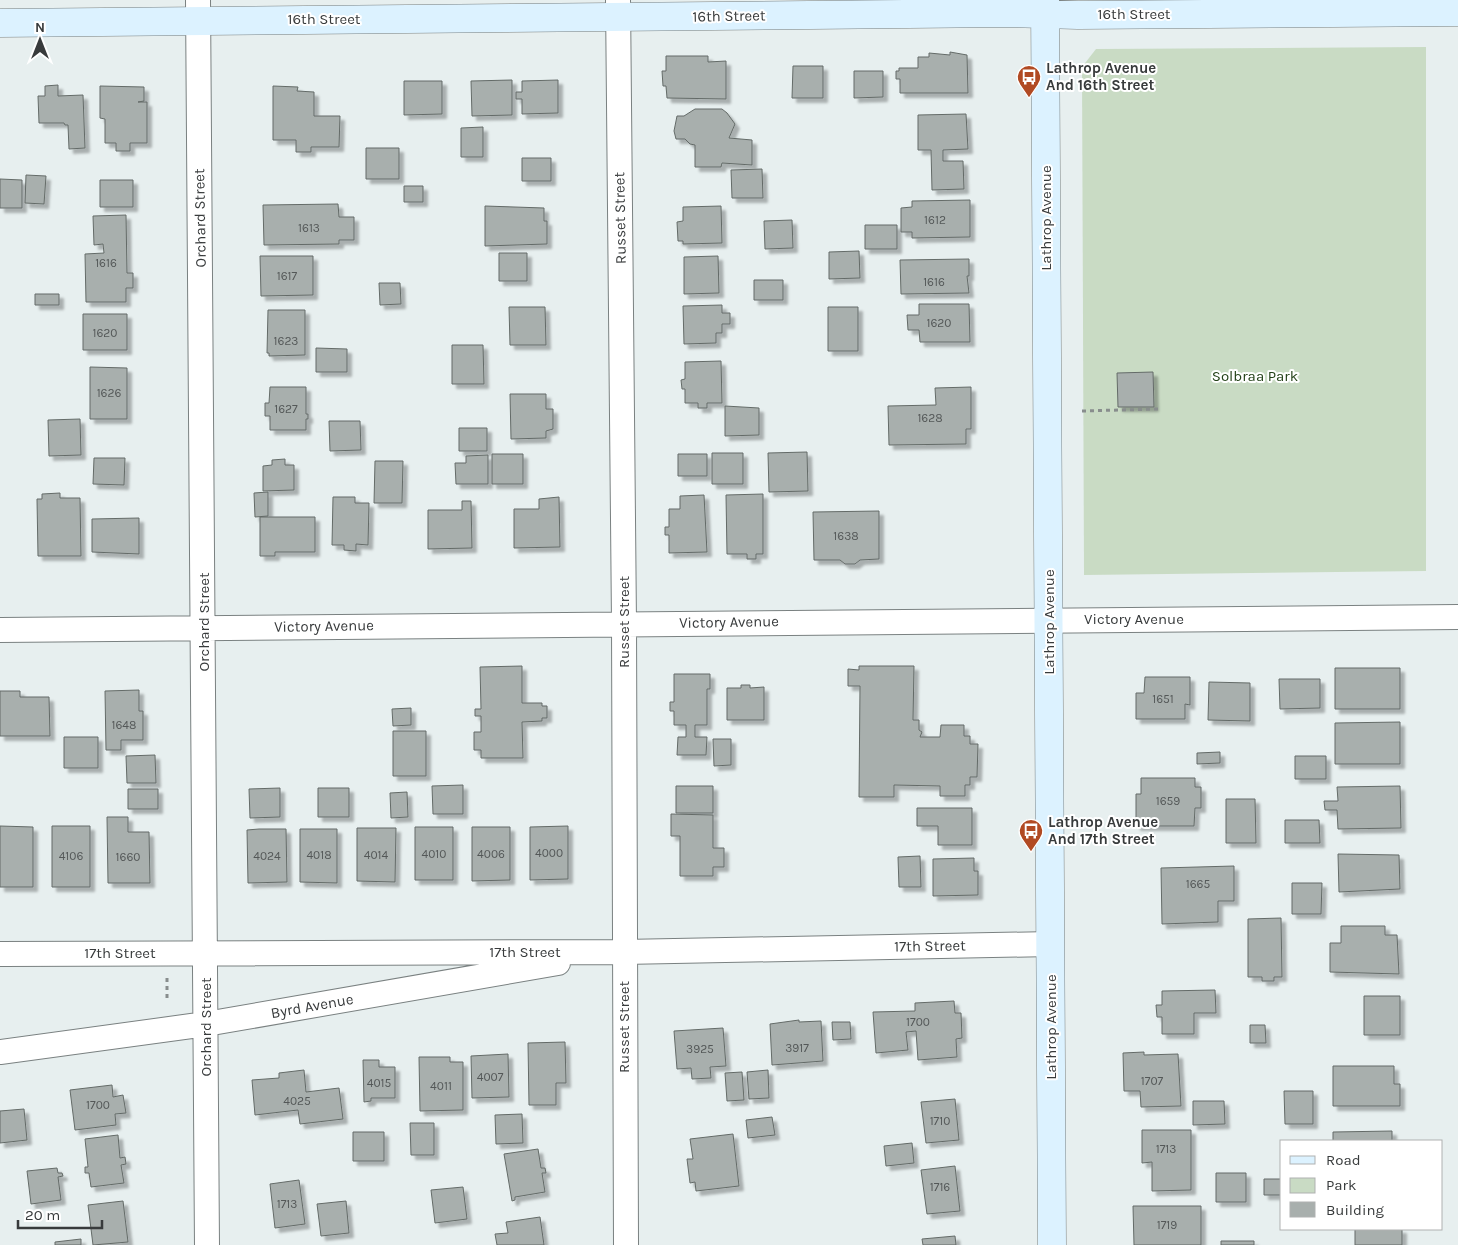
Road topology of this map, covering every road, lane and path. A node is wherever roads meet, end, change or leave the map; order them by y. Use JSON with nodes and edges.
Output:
{"nodes":[{"id":1,"x":1045,"y":7,"type":"edge"},
{"id":2,"x":618,"y":8,"type":"edge"},
{"id":3,"x":198,"y":10,"type":"edge"},
{"id":4,"x":1458,"y":12,"type":"edge"},
{"id":5,"x":0,"y":23,"type":"edge"},
{"id":6,"x":1158,"y":409,"type":"dead end"},
{"id":7,"x":1082,"y":411,"type":"dead end"},
{"id":8,"x":1458,"y":617,"type":"edge"},
{"id":9,"x":1049,"y":619,"type":"junction"},
{"id":10,"x":624,"y":624,"type":"junction"},
{"id":11,"x":204,"y":628,"type":"junction"},
{"id":12,"x":0,"y":630,"type":"edge"},
{"id":13,"x":1051,"y":944,"type":"junction"},
{"id":14,"x":206,"y":952,"type":"junction"},
{"id":15,"x":624,"y":952,"type":"junction"},
{"id":16,"x":0,"y":954,"type":"edge"},
{"id":17,"x":206,"y":1024,"type":"junction"},
{"id":18,"x":0,"y":1052,"type":"edge"},
{"id":19,"x":207,"y":1245,"type":"edge"},
{"id":20,"x":626,"y":1245,"type":"edge"},
{"id":21,"x":1052,"y":1245,"type":"edge"}],
"edges":[{"from":1,"to":2,"type":"street","name":"16th Street"},
{"from":1,"to":4,"type":"street","name":"16th Street"},
{"from":1,"to":9,"type":"street","name":"Lathrop Avenue"},
{"from":2,"to":3,"type":"street","name":"16th Street"},
{"from":2,"to":10,"type":"street","name":"Russet Street"},
{"from":3,"to":5,"type":"street","name":"16th Street"},
{"from":3,"to":11,"type":"street","name":"Orchard Street"},
{"from":6,"to":7,"type":"path"},
{"from":8,"to":9,"type":"street","name":"Victory Avenue"},
{"from":9,"to":10,"type":"street","name":"Victory Avenue"},
{"from":9,"to":13,"type":"street","name":"Lathrop Avenue"},
{"from":10,"to":11,"type":"street","name":"Victory Avenue"},
{"from":10,"to":15,"type":"street","name":"Russet Street"},
{"from":11,"to":12,"type":"street","name":"Victory Avenue"},
{"from":11,"to":14,"type":"street","name":"Orchard Street"},
{"from":13,"to":15,"type":"street","name":"17th Street"},
{"from":13,"to":21,"type":"street","name":"Lathrop Avenue"},
{"from":14,"to":15,"type":"street","name":"17th Street"},
{"from":14,"to":16,"type":"street","name":"17th Street"},
{"from":14,"to":17,"type":"street","name":"Orchard Street"},
{"from":15,"to":17,"type":"street","name":"Byrd Avenue"},
{"from":15,"to":20,"type":"street","name":"Russet Street"},
{"from":17,"to":18,"type":"street","name":"Byrd Avenue"},
{"from":17,"to":19,"type":"street","name":"Orchard Street"}]}
